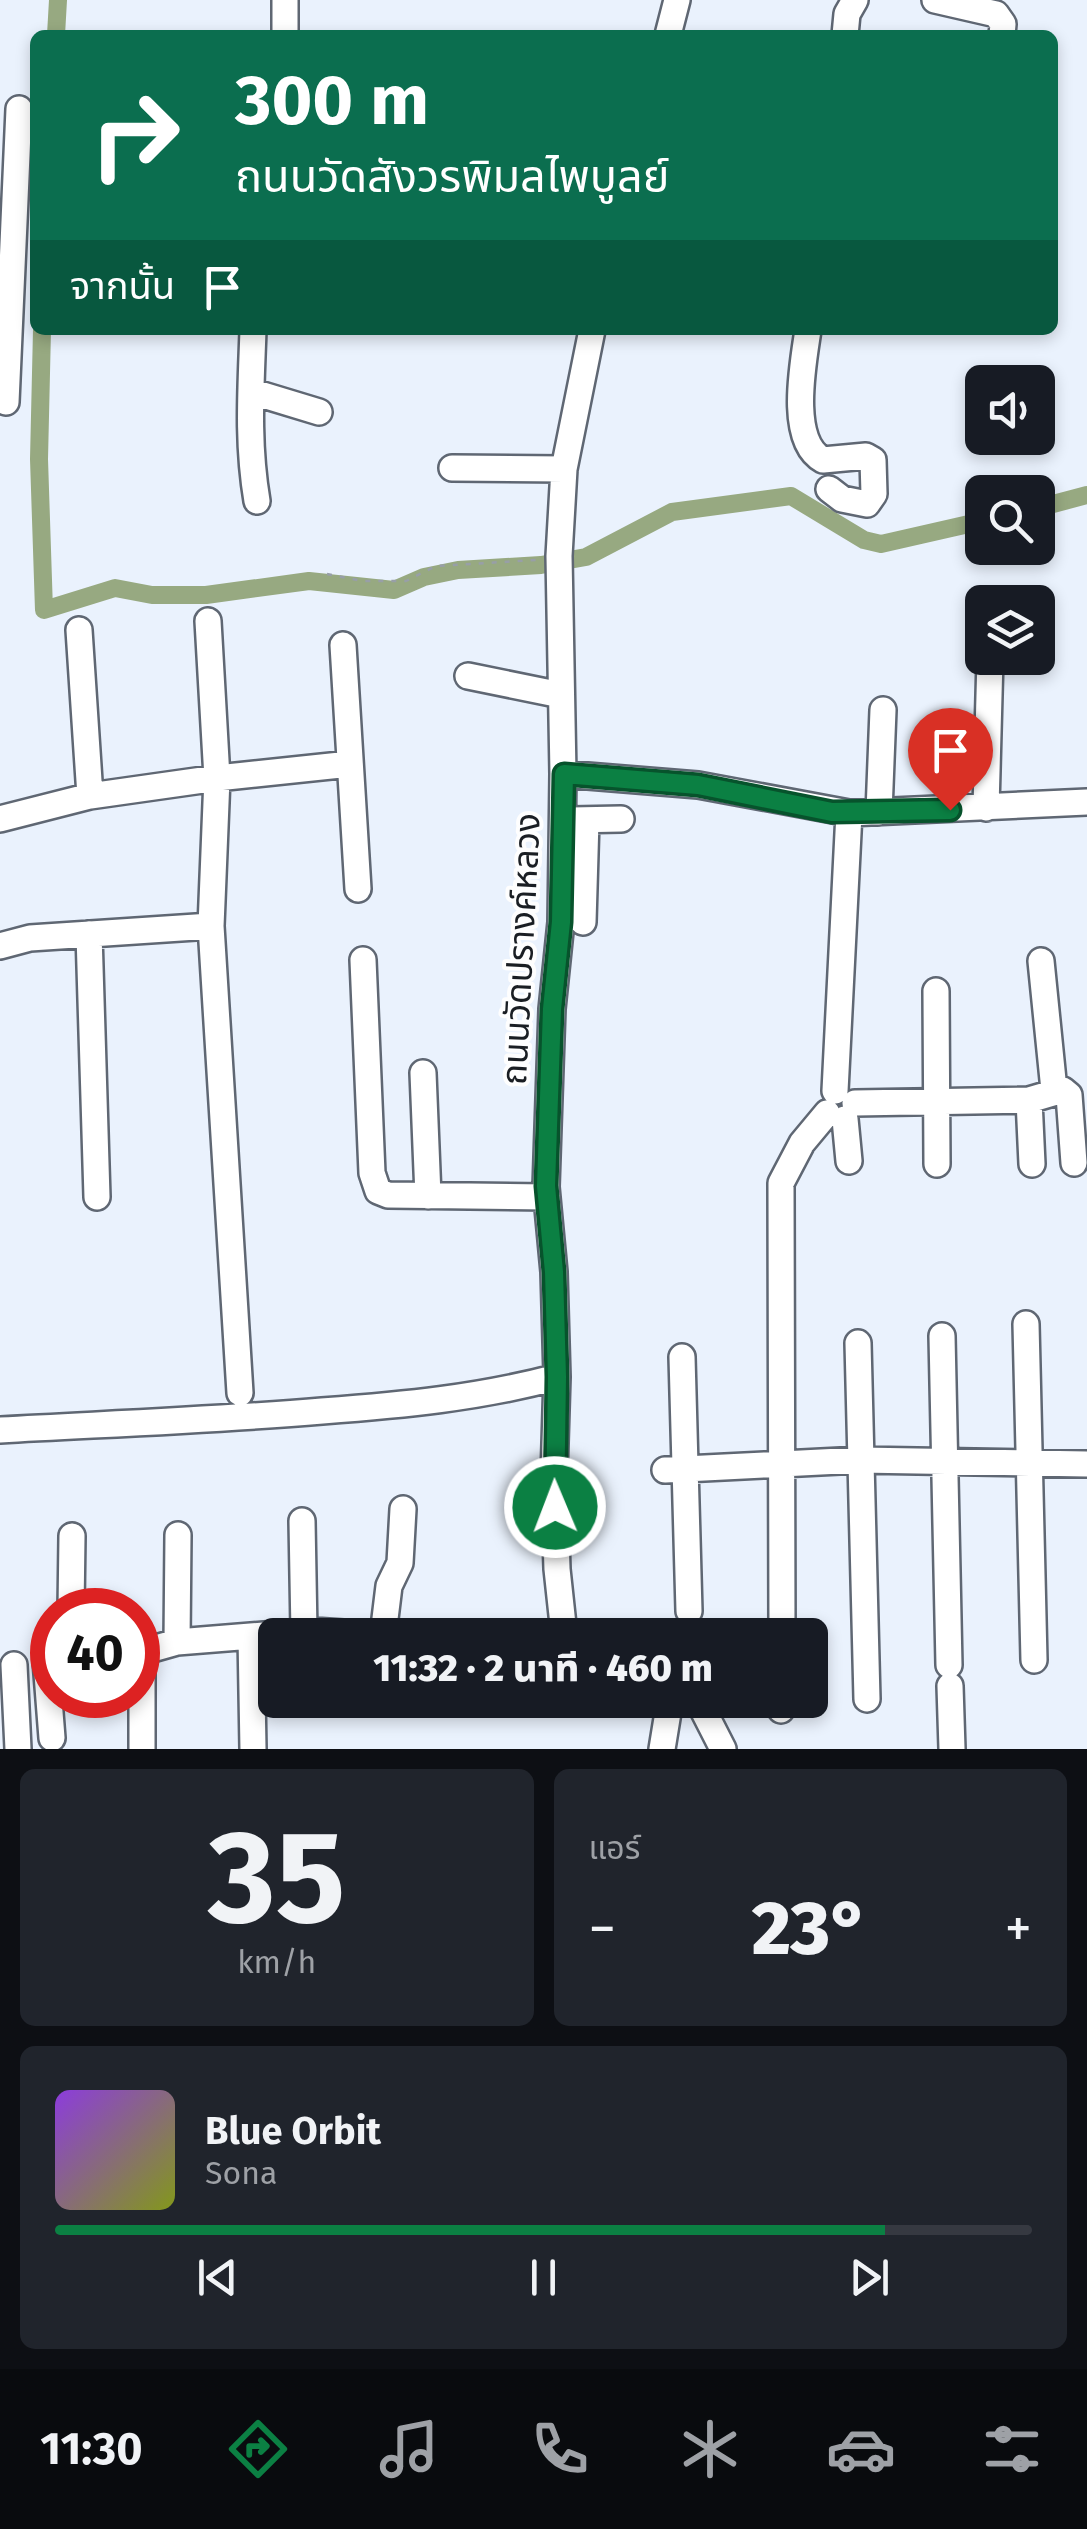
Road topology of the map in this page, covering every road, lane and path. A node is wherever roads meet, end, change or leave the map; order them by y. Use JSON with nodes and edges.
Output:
{"nodes":[{"id":1,"x":285,"y":0,"type":"edge"},
{"id":2,"x":677,"y":0,"type":"edge"},
{"id":3,"x":855,"y":0,"type":"edge"},
{"id":4,"x":935,"y":0,"type":"edge"},
{"id":5,"x":995,"y":16,"type":"edge"},
{"id":6,"x":285,"y":30,"type":"edge"},
{"id":7,"x":669,"y":30,"type":"edge"},
{"id":8,"x":845,"y":30,"type":"edge"},
{"id":9,"x":20,"y":109,"type":"dead end"},
{"id":10,"x":6,"y":297,"type":"edge"},
{"id":11,"x":253,"y":335,"type":"edge"},
{"id":12,"x":591,"y":335,"type":"edge"},
{"id":13,"x":807,"y":335,"type":"edge"},
{"id":14,"x":254,"y":392,"type":"junction"},
{"id":15,"x":6,"y":402,"type":"dead end"},
{"id":16,"x":320,"y":412,"type":"dead end"},
{"id":17,"x":452,"y":468,"type":"dead end"},
{"id":18,"x":564,"y":468,"type":"junction"},
{"id":19,"x":829,"y":489,"type":"dead end"},
{"id":20,"x":257,"y":501,"type":"dead end"},
{"id":21,"x":559,"y":553,"type":"junction"},
{"id":22,"x":328,"y":574,"type":"dead end"},
{"id":23,"x":208,"y":621,"type":"dead end"},
{"id":24,"x":79,"y":630,"type":"dead end"},
{"id":25,"x":343,"y":645,"type":"dead end"},
{"id":26,"x":990,"y":675,"type":"edge"},
{"id":27,"x":468,"y":676,"type":"dead end"},
{"id":28,"x":561,"y":694,"type":"junction"},
{"id":29,"x":883,"y":710,"type":"dead end"},
{"id":30,"x":350,"y":764,"type":"junction"},
{"id":31,"x":564,"y":774,"type":"junction"},
{"id":32,"x":217,"y":778,"type":"junction"},
{"id":33,"x":90,"y":796,"type":"junction"},
{"id":34,"x":1087,"y":802,"type":"edge"},
{"id":35,"x":986,"y":808,"type":"junction"},
{"id":36,"x":879,"y":812,"type":"junction"},
{"id":37,"x":849,"y":813,"type":"junction"},
{"id":38,"x":621,"y":819,"type":"dead end"},
{"id":39,"x":0,"y":820,"type":"edge"},
{"id":40,"x":574,"y":820,"type":"junction"},
{"id":41,"x":358,"y":888,"type":"dead end"},
{"id":42,"x":583,"y":922,"type":"dead end"},
{"id":43,"x":212,"y":926,"type":"junction"},
{"id":44,"x":89,"y":934,"type":"junction"},
{"id":45,"x":0,"y":946,"type":"edge"},
{"id":46,"x":363,"y":960,"type":"dead end"},
{"id":47,"x":1041,"y":961,"type":"dead end"},
{"id":48,"x":936,"y":991,"type":"dead end"},
{"id":49,"x":423,"y":1073,"type":"dead end"},
{"id":50,"x":1054,"y":1090,"type":"junction"},
{"id":51,"x":1029,"y":1100,"type":"junction"},
{"id":52,"x":934,"y":1104,"type":"junction"},
{"id":53,"x":840,"y":1107,"type":"junction"},
{"id":54,"x":849,"y":1161,"type":"dead end"},
{"id":55,"x":1074,"y":1163,"type":"dead end"},
{"id":56,"x":936,"y":1164,"type":"dead end"},
{"id":57,"x":1032,"y":1164,"type":"dead end"},
{"id":58,"x":428,"y":1196,"type":"junction"},
{"id":59,"x":547,"y":1197,"type":"junction"},
{"id":60,"x":97,"y":1198,"type":"dead end"},
{"id":61,"x":1026,"y":1324,"type":"dead end"},
{"id":62,"x":942,"y":1336,"type":"dead end"},
{"id":63,"x":858,"y":1342,"type":"dead end"},
{"id":64,"x":682,"y":1357,"type":"dead end"},
{"id":65,"x":557,"y":1377,"type":"junction"},
{"id":66,"x":240,"y":1393,"type":"dead end"},
{"id":67,"x":0,"y":1430,"type":"edge"},
{"id":68,"x":946,"y":1459,"type":"junction"},
{"id":69,"x":860,"y":1460,"type":"junction"},
{"id":70,"x":784,"y":1462,"type":"junction"},
{"id":71,"x":1087,"y":1464,"type":"edge"},
{"id":72,"x":1029,"y":1465,"type":"junction"},
{"id":73,"x":675,"y":1470,"type":"junction"},
{"id":74,"x":403,"y":1509,"type":"dead end"},
{"id":75,"x":302,"y":1520,"type":"dead end"},
{"id":76,"x":178,"y":1535,"type":"dead end"},
{"id":77,"x":72,"y":1536,"type":"dead end"},
{"id":78,"x":71,"y":1588,"type":"edge"},
{"id":79,"x":689,"y":1612,"type":"dead end"},
{"id":80,"x":304,"y":1618,"type":"edge"},
{"id":81,"x":385,"y":1618,"type":"edge"},
{"id":82,"x":563,"y":1618,"type":"edge"},
{"id":83,"x":782,"y":1618,"type":"edge"},
{"id":84,"x":258,"y":1635,"type":"edge"},
{"id":85,"x":251,"y":1636,"type":"junction"},
{"id":86,"x":177,"y":1642,"type":"junction"},
{"id":87,"x":160,"y":1647,"type":"edge"},
{"id":88,"x":1034,"y":1660,"type":"dead end"},
{"id":89,"x":7,"y":1666,"type":"edge"},
{"id":90,"x":867,"y":1699,"type":"dead end"},
{"id":91,"x":51,"y":1718,"type":"edge"},
{"id":92,"x":141,"y":1718,"type":"edge"},
{"id":93,"x":667,"y":1718,"type":"edge"},
{"id":94,"x":707,"y":1718,"type":"edge"},
{"id":95,"x":52,"y":1738,"type":"dead end"},
{"id":96,"x":18,"y":1749,"type":"edge"},
{"id":97,"x":142,"y":1749,"type":"edge"},
{"id":98,"x":252,"y":1749,"type":"edge"},
{"id":99,"x":662,"y":1749,"type":"edge"},
{"id":100,"x":722,"y":1749,"type":"edge"},
{"id":101,"x":952,"y":1749,"type":"edge"}],
"edges":[{"from":1,"to":6,"type":"street"},
{"from":2,"to":7,"type":"street"},
{"from":3,"to":8,"type":"street"},
{"from":4,"to":5,"type":"street"},
{"from":9,"to":10,"type":"street"},
{"from":10,"to":15,"type":"street"},
{"from":11,"to":14,"type":"street"},
{"from":12,"to":18,"type":"street","name":"ถนนวัดปรางค์หลวง"},
{"from":13,"to":19,"type":"street"},
{"from":14,"to":16,"type":"street"},
{"from":14,"to":20,"type":"street"},
{"from":17,"to":18,"type":"street"},
{"from":18,"to":21,"type":"street","name":"ถนนวัดปรางค์หลวง"},
{"from":21,"to":22,"type":"path"},
{"from":21,"to":28,"type":"street","name":"ถนนวัดปรางค์หลวง"},
{"from":23,"to":32,"type":"street"},
{"from":24,"to":33,"type":"street"},
{"from":25,"to":30,"type":"street"},
{"from":26,"to":35,"type":"street"},
{"from":27,"to":28,"type":"street"},
{"from":28,"to":31,"type":"street","name":"ถนนวัดปรางค์หลวง"},
{"from":29,"to":36,"type":"street"},
{"from":30,"to":32,"type":"street"},
{"from":30,"to":41,"type":"street"},
{"from":31,"to":37,"type":"street"},
{"from":31,"to":40,"type":"street","name":"ถนนวัดปรางค์หลวง"},
{"from":32,"to":33,"type":"street"},
{"from":32,"to":43,"type":"street"},
{"from":33,"to":39,"type":"street"},
{"from":34,"to":35,"type":"street"},
{"from":35,"to":36,"type":"street"},
{"from":36,"to":37,"type":"street"},
{"from":37,"to":53,"type":"street"},
{"from":38,"to":40,"type":"street"},
{"from":40,"to":42,"type":"street"},
{"from":40,"to":59,"type":"street","name":"ถนนวัดปรางค์หลวง"},
{"from":43,"to":44,"type":"street"},
{"from":43,"to":66,"type":"street"},
{"from":44,"to":45,"type":"street"},
{"from":44,"to":60,"type":"street"},
{"from":46,"to":58,"type":"street"},
{"from":47,"to":50,"type":"street"},
{"from":48,"to":52,"type":"street"},
{"from":49,"to":58,"type":"street"},
{"from":50,"to":51,"type":"street"},
{"from":50,"to":55,"type":"street"},
{"from":51,"to":52,"type":"street"},
{"from":51,"to":57,"type":"street"},
{"from":52,"to":53,"type":"street"},
{"from":52,"to":56,"type":"street"},
{"from":53,"to":54,"type":"street"},
{"from":53,"to":70,"type":"street"},
{"from":58,"to":59,"type":"street"},
{"from":59,"to":65,"type":"street","name":"ถนนวัดปรางค์หลวง"},
{"from":61,"to":72,"type":"street"},
{"from":62,"to":68,"type":"street"},
{"from":63,"to":69,"type":"street"},
{"from":64,"to":73,"type":"street"},
{"from":65,"to":67,"type":"street"},
{"from":65,"to":82,"type":"street","name":"ถนนวัดปรางค์หลวง"},
{"from":68,"to":69,"type":"street"},
{"from":68,"to":72,"type":"street"},
{"from":68,"to":101,"type":"street"},
{"from":69,"to":70,"type":"street"},
{"from":69,"to":90,"type":"street"},
{"from":70,"to":73,"type":"street"},
{"from":70,"to":83,"type":"street"},
{"from":71,"to":72,"type":"street"},
{"from":72,"to":88,"type":"street"},
{"from":73,"to":79,"type":"street"},
{"from":74,"to":81,"type":"street"},
{"from":75,"to":80,"type":"street"},
{"from":76,"to":86,"type":"street"},
{"from":77,"to":78,"type":"street"},
{"from":84,"to":85,"type":"street"},
{"from":85,"to":86,"type":"street"},
{"from":85,"to":98,"type":"street"},
{"from":86,"to":87,"type":"street"},
{"from":89,"to":96,"type":"street"},
{"from":91,"to":95,"type":"street"},
{"from":92,"to":97,"type":"street"},
{"from":93,"to":99,"type":"street"},
{"from":94,"to":100,"type":"street"}]}
